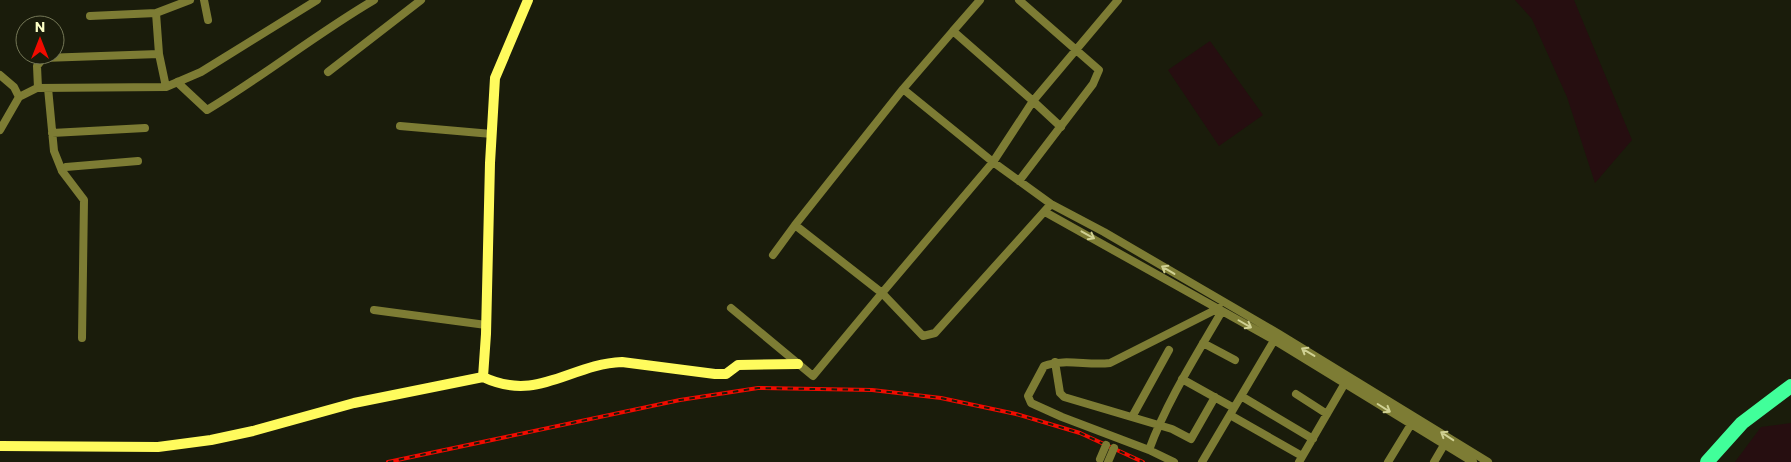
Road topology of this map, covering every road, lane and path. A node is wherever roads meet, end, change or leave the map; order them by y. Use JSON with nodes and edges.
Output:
{"nodes":[{"id":1,"x":190,"y":0,"type":"edge"},
{"id":2,"x":204,"y":0,"type":"edge"},
{"id":3,"x":317,"y":0,"type":"edge"},
{"id":4,"x":374,"y":0,"type":"edge"},
{"id":5,"x":421,"y":0,"type":"edge"},
{"id":6,"x":528,"y":0,"type":"edge"},
{"id":7,"x":980,"y":0,"type":"edge"},
{"id":8,"x":1019,"y":0,"type":"edge"},
{"id":9,"x":1118,"y":0,"type":"edge"},
{"id":10,"x":156,"y":14,"type":"junction"},
{"id":11,"x":90,"y":16,"type":"dead end"},
{"id":12,"x":208,"y":20,"type":"dead end"},
{"id":13,"x":953,"y":31,"type":"junction"},
{"id":14,"x":1076,"y":48,"type":"junction"},
{"id":15,"x":160,"y":54,"type":"junction"},
{"id":16,"x":328,"y":72,"type":"dead end"},
{"id":17,"x":0,"y":75,"type":"edge"},
{"id":18,"x":177,"y":82,"type":"junction"},
{"id":19,"x":166,"y":87,"type":"junction"},
{"id":20,"x":38,"y":88,"type":"junction"},
{"id":21,"x":48,"y":88,"type":"junction"},
{"id":22,"x":903,"y":89,"type":"junction"},
{"id":23,"x":19,"y":97,"type":"junction"},
{"id":24,"x":1033,"y":101,"type":"junction"},
{"id":25,"x":400,"y":126,"type":"dead end"},
{"id":26,"x":1061,"y":127,"type":"junction"},
{"id":27,"x":145,"y":128,"type":"dead end"},
{"id":28,"x":0,"y":130,"type":"edge"},
{"id":29,"x":52,"y":133,"type":"junction"},
{"id":30,"x":492,"y":134,"type":"junction"},
{"id":31,"x":138,"y":161,"type":"dead end"},
{"id":32,"x":993,"y":162,"type":"junction"},
{"id":33,"x":62,"y":171,"type":"junction"},
{"id":34,"x":1019,"y":180,"type":"junction"},
{"id":35,"x":1051,"y":204,"type":"junction"},
{"id":36,"x":1045,"y":212,"type":"junction"},
{"id":37,"x":795,"y":225,"type":"junction"},
{"id":38,"x":772,"y":255,"type":"dead end"},
{"id":39,"x":882,"y":293,"type":"junction"},
{"id":40,"x":731,"y":308,"type":"dead end"},
{"id":41,"x":1222,"y":308,"type":"junction"},
{"id":42,"x":374,"y":310,"type":"dead end"},
{"id":43,"x":486,"y":325,"type":"junction"},
{"id":44,"x":1279,"y":334,"type":"junction"},
{"id":45,"x":82,"y":338,"type":"dead end"},
{"id":46,"x":1274,"y":340,"type":"junction"},
{"id":47,"x":1204,"y":343,"type":"junction"},
{"id":48,"x":1169,"y":350,"type":"dead end"},
{"id":49,"x":1235,"y":360,"type":"dead end"},
{"id":50,"x":1055,"y":362,"type":"junction"},
{"id":51,"x":798,"y":364,"type":"junction"},
{"id":52,"x":483,"y":377,"type":"junction"},
{"id":53,"x":1182,"y":379,"type":"junction"},
{"id":54,"x":1345,"y":383,"type":"junction"},
{"id":55,"x":1791,"y":386,"type":"edge"},
{"id":56,"x":1296,"y":394,"type":"dead end"},
{"id":57,"x":1240,"y":396,"type":"junction"},
{"id":58,"x":1791,"y":396,"type":"edge"},
{"id":59,"x":1215,"y":397,"type":"junction"},
{"id":60,"x":1232,"y":411,"type":"junction"},
{"id":61,"x":1327,"y":414,"type":"junction"},
{"id":62,"x":1416,"y":416,"type":"junction"},
{"id":63,"x":1132,"y":417,"type":"junction"},
{"id":64,"x":1410,"y":424,"type":"junction"},
{"id":65,"x":1158,"y":426,"type":"junction"},
{"id":66,"x":1114,"y":437,"type":"junction"},
{"id":67,"x":1313,"y":439,"type":"junction"},
{"id":68,"x":1444,"y":445,"type":"junction"},
{"id":69,"x":0,"y":446,"type":"edge"},
{"id":70,"x":1149,"y":450,"type":"junction"},
{"id":71,"x":1301,"y":459,"type":"edge"},
{"id":72,"x":1102,"y":461,"type":"edge"},
{"id":73,"x":1468,"y":461,"type":"edge"},
{"id":74,"x":1174,"y":462,"type":"edge"},
{"id":75,"x":1202,"y":462,"type":"edge"},
{"id":76,"x":1388,"y":462,"type":"edge"},
{"id":77,"x":1434,"y":462,"type":"edge"},
{"id":78,"x":1488,"y":462,"type":"edge"},
{"id":79,"x":1707,"y":462,"type":"edge"},
{"id":80,"x":1714,"y":462,"type":"edge"}],
"edges":[{"from":1,"to":10,"type":"street"},
{"from":2,"to":12,"type":"street"},
{"from":3,"to":18,"type":"street"},
{"from":4,"to":18,"type":"street"},
{"from":5,"to":16,"type":"street"},
{"from":6,"to":30,"type":"street"},
{"from":7,"to":13,"type":"street"},
{"from":8,"to":14,"type":"street"},
{"from":9,"to":14,"type":"street"},
{"from":10,"to":11,"type":"street"},
{"from":10,"to":15,"type":"street"},
{"from":13,"to":22,"type":"street"},
{"from":13,"to":24,"type":"street"},
{"from":14,"to":24,"type":"street"},
{"from":14,"to":26,"type":"street"},
{"from":15,"to":19,"type":"street"},
{"from":15,"to":20,"type":"street"},
{"from":17,"to":23,"type":"street"},
{"from":18,"to":19,"type":"street"},
{"from":19,"to":21,"type":"street"},
{"from":20,"to":21,"type":"street"},
{"from":20,"to":23,"type":"street"},
{"from":21,"to":29,"type":"street"},
{"from":22,"to":32,"type":"street"},
{"from":22,"to":37,"type":"street"},
{"from":23,"to":28,"type":"street"},
{"from":24,"to":26,"type":"street"},
{"from":24,"to":32,"type":"street"},
{"from":25,"to":30,"type":"street"},
{"from":26,"to":34,"type":"street"},
{"from":27,"to":29,"type":"street"},
{"from":29,"to":33,"type":"street"},
{"from":30,"to":43,"type":"street"},
{"from":31,"to":33,"type":"street"},
{"from":32,"to":34,"type":"street"},
{"from":32,"to":39,"type":"street"},
{"from":33,"to":45,"type":"street"},
{"from":34,"to":35,"type":"street"},
{"from":35,"to":36,"type":"street"},
{"from":41,"to":35,"type":"street","one_way":true},
{"from":36,"to":39,"type":"street"},
{"from":36,"to":41,"type":"street","one_way":true},
{"from":37,"to":38,"type":"street"},
{"from":37,"to":39,"type":"street"},
{"from":39,"to":51,"type":"street"},
{"from":40,"to":51,"type":"street"},
{"from":41,"to":44,"type":"street"},
{"from":41,"to":46,"type":"street","one_way":true},
{"from":41,"to":47,"type":"street"},
{"from":41,"to":50,"type":"street"},
{"from":42,"to":43,"type":"street"},
{"from":43,"to":52,"type":"street"},
{"from":44,"to":46,"type":"street"},
{"from":62,"to":44,"type":"street","one_way":true},
{"from":46,"to":54,"type":"street"},
{"from":46,"to":57,"type":"street"},
{"from":47,"to":49,"type":"street"},
{"from":47,"to":53,"type":"street"},
{"from":48,"to":63,"type":"street"},
{"from":50,"to":63,"type":"street"},
{"from":50,"to":66,"type":"street"},
{"from":51,"to":52,"type":"street"},
{"from":52,"to":69,"type":"street"},
{"from":53,"to":59,"type":"street"},
{"from":53,"to":65,"type":"street"},
{"from":54,"to":61,"type":"street"},
{"from":54,"to":64,"type":"street","one_way":true},
{"from":55,"to":79,"type":"highway"},
{"from":56,"to":61,"type":"street"},
{"from":57,"to":60,"type":"street"},
{"from":57,"to":67,"type":"street"},
{"from":58,"to":80,"type":"highway"},
{"from":59,"to":60,"type":"street"},
{"from":59,"to":65,"type":"street"},
{"from":60,"to":71,"type":"street"},
{"from":60,"to":75,"type":"street"},
{"from":61,"to":67,"type":"street"},
{"from":62,"to":64,"type":"street"},
{"from":78,"to":62,"type":"street","one_way":true},
{"from":63,"to":65,"type":"street"},
{"from":64,"to":68,"type":"street"},
{"from":64,"to":76,"type":"street"},
{"from":65,"to":70,"type":"street"},
{"from":66,"to":70,"type":"street"},
{"from":66,"to":72,"type":"street","bridge":true},
{"from":67,"to":71,"type":"street"},
{"from":68,"to":73,"type":"street"},
{"from":68,"to":77,"type":"street"},
{"from":70,"to":74,"type":"street"}]}
